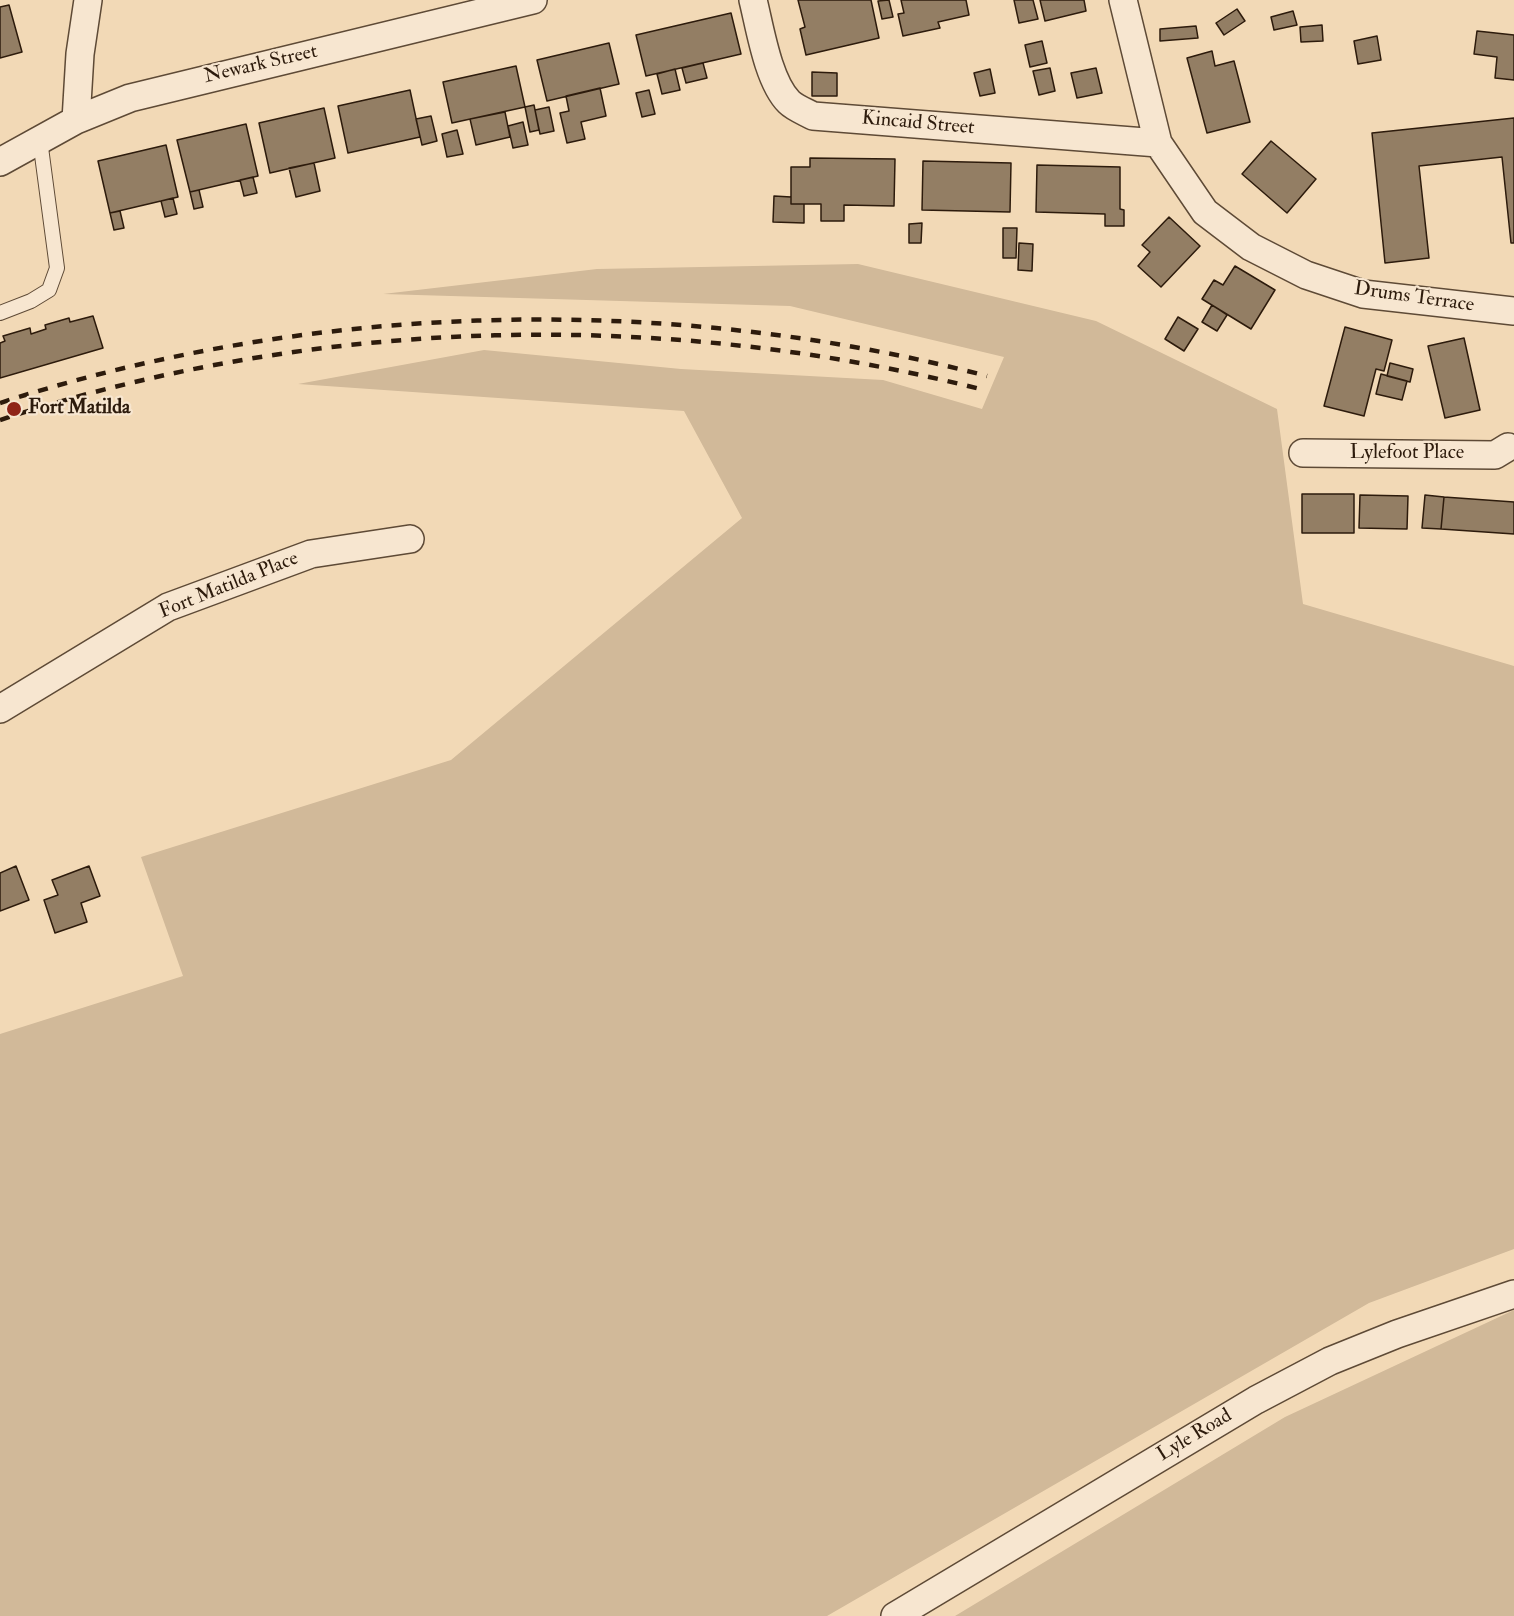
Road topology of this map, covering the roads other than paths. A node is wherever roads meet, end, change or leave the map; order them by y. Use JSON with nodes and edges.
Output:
{"nodes":[{"id":1,"x":88,"y":0,"type":"edge"},
{"id":2,"x":533,"y":0,"type":"edge"},
{"id":3,"x":753,"y":0,"type":"edge"},
{"id":4,"x":1123,"y":0,"type":"edge"},
{"id":5,"x":76,"y":120,"type":"junction"},
{"id":6,"x":40,"y":140,"type":"junction"},
{"id":7,"x":1158,"y":143,"type":"junction"},
{"id":8,"x":0,"y":162,"type":"edge"},
{"id":9,"x":1514,"y":311,"type":"edge"},
{"id":10,"x":0,"y":314,"type":"edge"},
{"id":11,"x":1512,"y":440,"type":"edge"},
{"id":12,"x":1303,"y":453,"type":"dead end"},
{"id":13,"x":410,"y":539,"type":"dead end"},
{"id":14,"x":0,"y":709,"type":"edge"},
{"id":15,"x":1514,"y":1294,"type":"edge"},
{"id":16,"x":895,"y":1616,"type":"edge"}],
"edges":[{"from":1,"to":5,"type":"street"},
{"from":2,"to":5,"type":"street","name":"Newark Street"},
{"from":3,"to":7,"type":"street","name":"Kincaid Street"},
{"from":4,"to":7,"type":"street","name":"Drums Terrace"},
{"from":5,"to":6,"type":"street","name":"Newark Street"},
{"from":6,"to":8,"type":"street","name":"Newark Street"},
{"from":6,"to":10,"type":"lane"},
{"from":7,"to":9,"type":"street","name":"Drums Terrace"},
{"from":11,"to":12,"type":"street","name":"Lylefoot Place"},
{"from":13,"to":14,"type":"street","name":"Fort Matilda Place"},
{"from":15,"to":16,"type":"street","name":"Lyle Road"}]}
